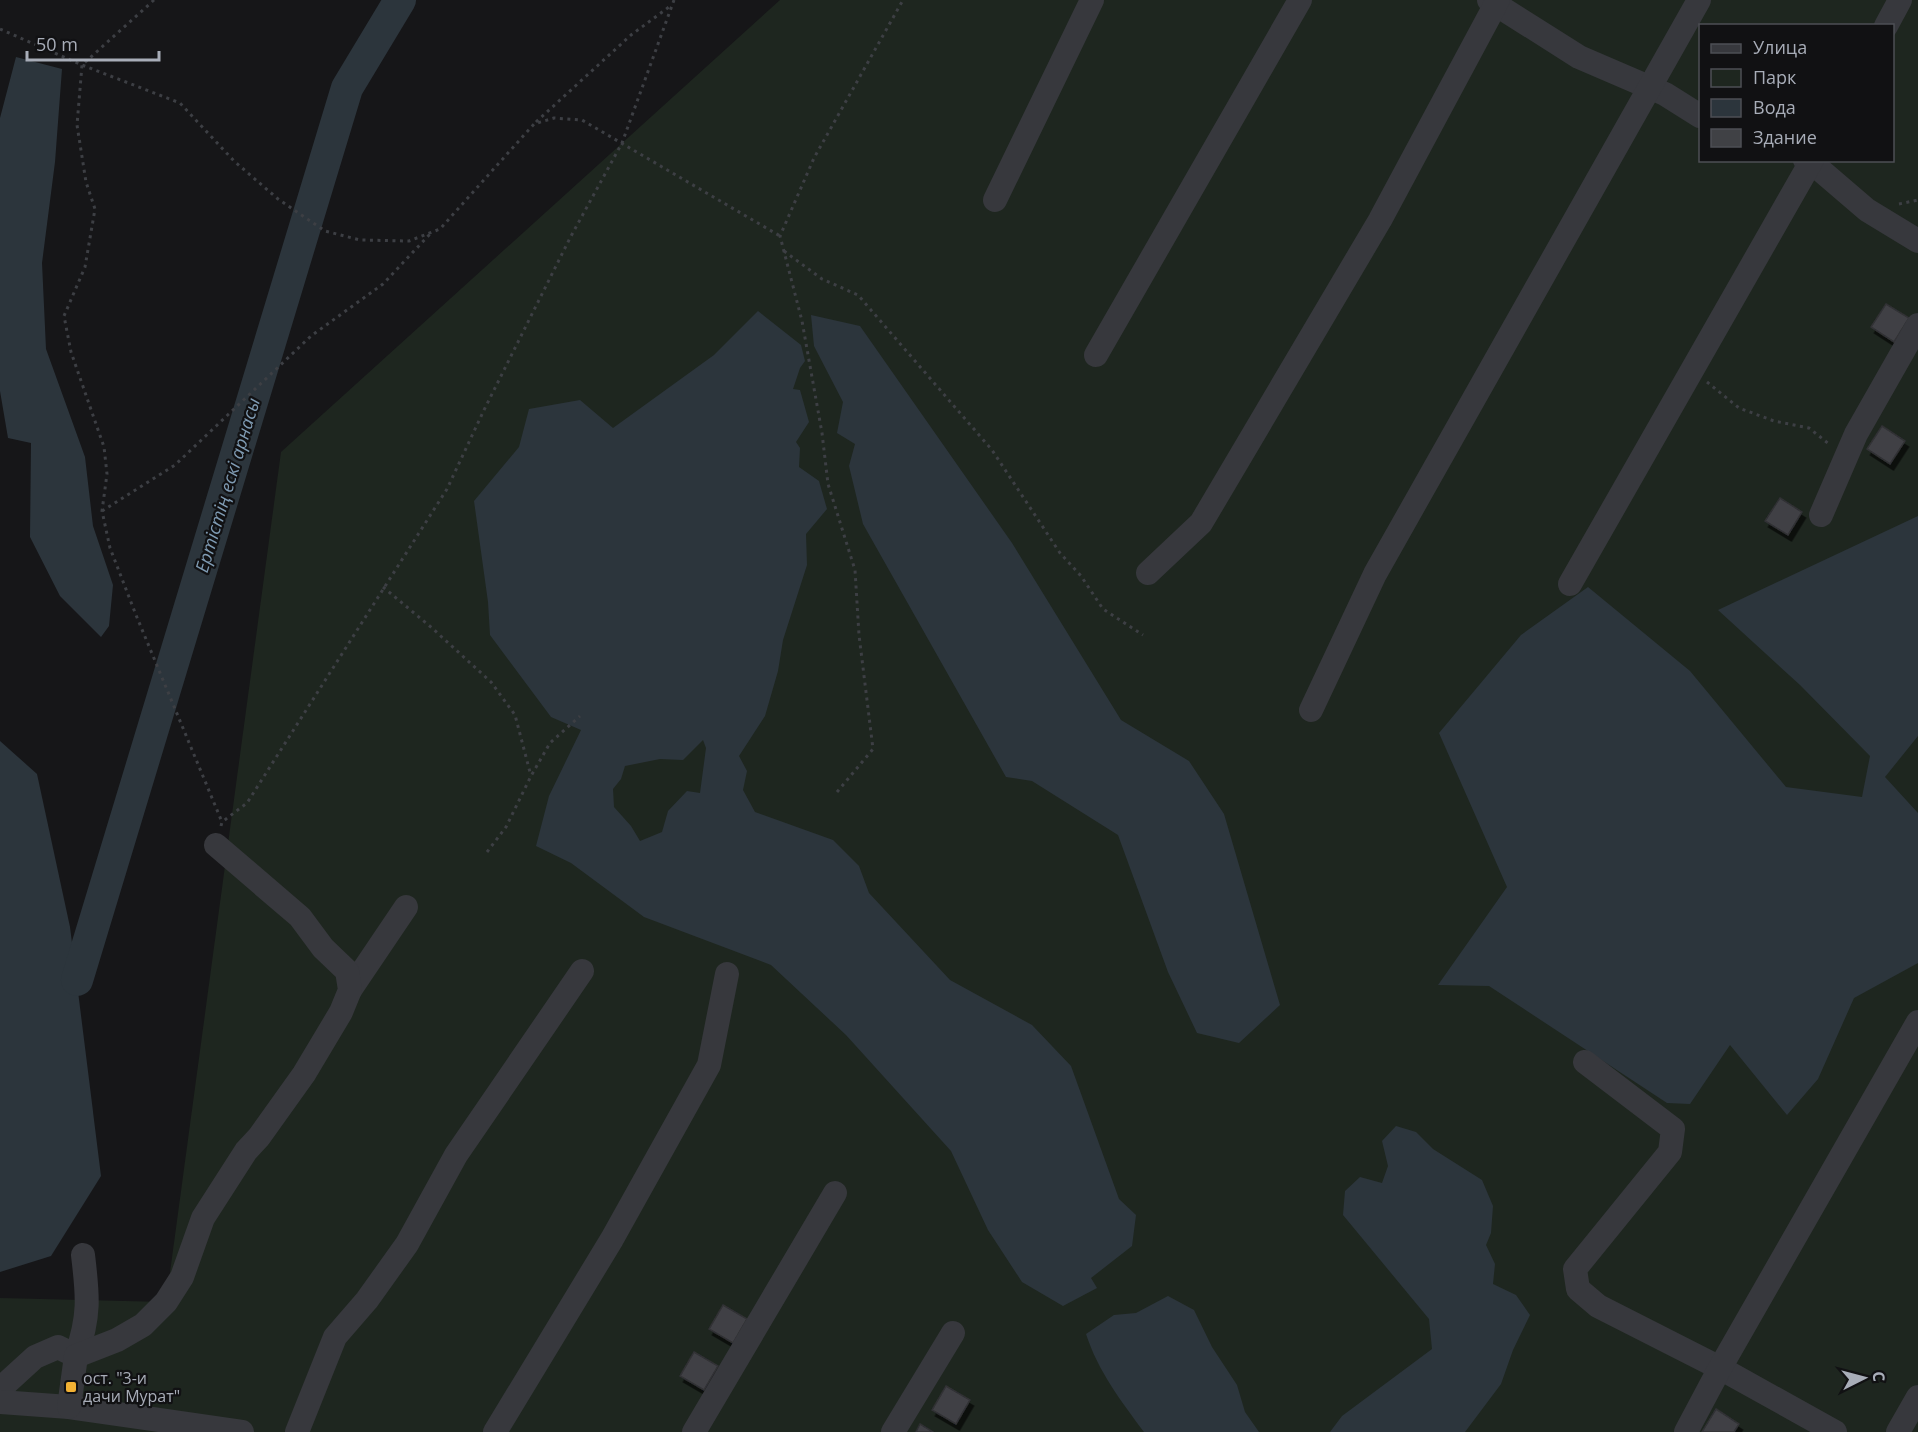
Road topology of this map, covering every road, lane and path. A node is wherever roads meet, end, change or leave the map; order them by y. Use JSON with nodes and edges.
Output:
{"nodes":[{"id":1,"x":154,"y":0,"type":"edge"},
{"id":2,"x":674,"y":0,"type":"edge"},
{"id":3,"x":903,"y":0,"type":"edge"},
{"id":4,"x":1092,"y":0,"type":"edge"},
{"id":5,"x":1300,"y":0,"type":"edge"},
{"id":6,"x":1699,"y":0,"type":"edge"},
{"id":7,"x":1900,"y":0,"type":"edge"},
{"id":8,"x":1494,"y":1,"type":"edge"},
{"id":9,"x":671,"y":6,"type":"junction"},
{"id":10,"x":1887,"y":24,"type":"edge"},
{"id":11,"x":0,"y":29,"type":"edge"},
{"id":12,"x":82,"y":65,"type":"junction"},
{"id":13,"x":1648,"y":87,"type":"junction"},
{"id":14,"x":1699,"y":115,"type":"edge"},
{"id":15,"x":534,"y":124,"type":"junction"},
{"id":16,"x":622,"y":143,"type":"junction"},
{"id":17,"x":1808,"y":162,"type":"edge"},
{"id":18,"x":1810,"y":162,"type":"edge"},
{"id":19,"x":995,"y":200,"type":"dead end"},
{"id":20,"x":432,"y":232,"type":"junction"},
{"id":21,"x":780,"y":236,"type":"junction"},
{"id":22,"x":1918,"y":241,"type":"edge"},
{"id":23,"x":783,"y":250,"type":"junction"},
{"id":24,"x":1918,"y":325,"type":"edge"},
{"id":25,"x":1096,"y":355,"type":"dead end"},
{"id":26,"x":1691,"y":370,"type":"junction"},
{"id":27,"x":1846,"y":458,"type":"junction"},
{"id":28,"x":102,"y":511,"type":"junction"},
{"id":29,"x":1821,"y":515,"type":"dead end"},
{"id":30,"x":1148,"y":573,"type":"dead end"},
{"id":31,"x":1570,"y":584,"type":"dead end"},
{"id":32,"x":383,"y":587,"type":"junction"},
{"id":33,"x":1143,"y":635,"type":"dead end"},
{"id":34,"x":1311,"y":710,"type":"dead end"},
{"id":35,"x":580,"y":716,"type":"dead end"},
{"id":36,"x":531,"y":776,"type":"junction"},
{"id":37,"x":837,"y":792,"type":"dead end"},
{"id":38,"x":222,"y":822,"type":"junction"},
{"id":39,"x":216,"y":845,"type":"joint"},
{"id":40,"x":487,"y":852,"type":"dead end"},
{"id":41,"x":406,"y":907,"type":"dead end"},
{"id":42,"x":582,"y":971,"type":"dead end"},
{"id":43,"x":727,"y":974,"type":"dead end"},
{"id":44,"x":350,"y":990,"type":"junction"},
{"id":45,"x":1918,"y":1022,"type":"edge"},
{"id":46,"x":1585,"y":1062,"type":"dead end"},
{"id":47,"x":835,"y":1192,"type":"dead end"},
{"id":48,"x":83,"y":1255,"type":"dead end"},
{"id":49,"x":953,"y":1333,"type":"dead end"},
{"id":50,"x":76,"y":1356,"type":"junction"},
{"id":51,"x":1720,"y":1368,"type":"junction"},
{"id":52,"x":0,"y":1389,"type":"edge"},
{"id":53,"x":1918,"y":1397,"type":"edge"},
{"id":54,"x":0,"y":1402,"type":"edge"},
{"id":55,"x":69,"y":1407,"type":"junction"},
{"id":56,"x":133,"y":1424,"type":"edge"},
{"id":57,"x":242,"y":1432,"type":"edge"},
{"id":58,"x":297,"y":1432,"type":"edge"},
{"id":59,"x":495,"y":1432,"type":"edge"},
{"id":60,"x":694,"y":1432,"type":"edge"},
{"id":61,"x":893,"y":1432,"type":"edge"},
{"id":62,"x":1686,"y":1432,"type":"edge"},
{"id":63,"x":1835,"y":1432,"type":"edge"},
{"id":64,"x":1898,"y":1432,"type":"edge"}],
"edges":[{"from":1,"to":12,"type":"path"},
{"from":2,"to":9,"type":"path"},
{"from":3,"to":21,"type":"path"},
{"from":4,"to":19,"type":"street"},
{"from":5,"to":25,"type":"street"},
{"from":6,"to":13,"type":"street"},
{"from":7,"to":10,"type":"street"},
{"from":8,"to":13,"type":"street"},
{"from":8,"to":30,"type":"street"},
{"from":9,"to":15,"type":"path"},
{"from":9,"to":16,"type":"path"},
{"from":11,"to":12,"type":"path"},
{"from":12,"to":20,"type":"path"},
{"from":12,"to":28,"type":"path"},
{"from":13,"to":14,"type":"street"},
{"from":13,"to":34,"type":"street"},
{"from":15,"to":16,"type":"path"},
{"from":15,"to":20,"type":"path"},
{"from":16,"to":21,"type":"path"},
{"from":16,"to":32,"type":"path"},
{"from":17,"to":26,"type":"street"},
{"from":18,"to":22,"type":"street"},
{"from":20,"to":28,"type":"path"},
{"from":21,"to":23,"type":"path"},
{"from":23,"to":33,"type":"path"},
{"from":23,"to":37,"type":"path"},
{"from":24,"to":27,"type":"street"},
{"from":26,"to":27,"type":"path"},
{"from":26,"to":31,"type":"street"},
{"from":27,"to":29,"type":"street"},
{"from":28,"to":38,"type":"path"},
{"from":32,"to":36,"type":"path"},
{"from":32,"to":38,"type":"path"},
{"from":35,"to":36,"type":"path"},
{"from":36,"to":40,"type":"path"},
{"from":38,"to":39,"type":"path"},
{"from":39,"to":44,"type":"street"},
{"from":41,"to":44,"type":"street"},
{"from":42,"to":58,"type":"street"},
{"from":43,"to":59,"type":"street"},
{"from":44,"to":50,"type":"street"},
{"from":45,"to":51,"type":"street"},
{"from":46,"to":51,"type":"street"},
{"from":47,"to":60,"type":"street"},
{"from":48,"to":50,"type":"street"},
{"from":49,"to":61,"type":"street"},
{"from":50,"to":52,"type":"street"},
{"from":50,"to":55,"type":"street"},
{"from":51,"to":62,"type":"street"},
{"from":51,"to":63,"type":"street"},
{"from":53,"to":64,"type":"street"},
{"from":54,"to":55,"type":"street"},
{"from":55,"to":56,"type":"street"},
{"from":56,"to":57,"type":"street"}]}
